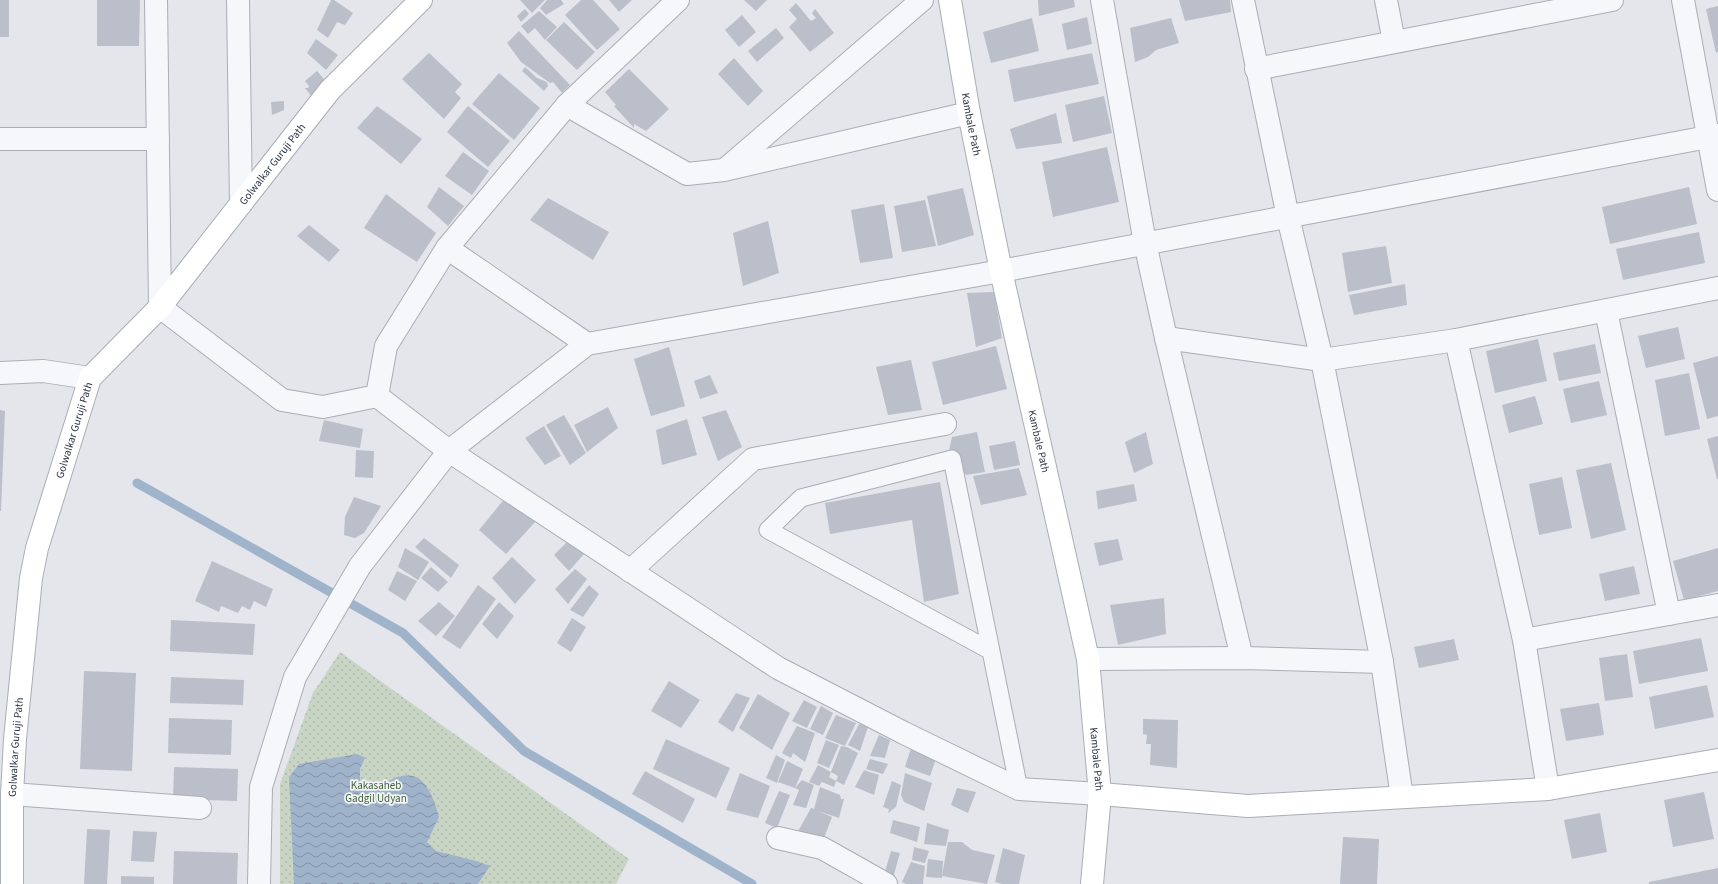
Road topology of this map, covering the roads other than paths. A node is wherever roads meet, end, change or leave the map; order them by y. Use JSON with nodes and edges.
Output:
{"nodes":[{"id":1,"x":156,"y":0,"type":"edge"},
{"id":2,"x":238,"y":0,"type":"edge"},
{"id":3,"x":421,"y":0,"type":"edge"},
{"id":4,"x":678,"y":0,"type":"edge"},
{"id":5,"x":922,"y":0,"type":"edge"},
{"id":6,"x":950,"y":0,"type":"edge"},
{"id":7,"x":1102,"y":0,"type":"edge"},
{"id":8,"x":1243,"y":0,"type":"edge"},
{"id":9,"x":1386,"y":0,"type":"edge"},
{"id":10,"x":1612,"y":0,"type":"edge"},
{"id":11,"x":1683,"y":0,"type":"edge"},
{"id":12,"x":1531,"y":8,"type":"edge"},
{"id":13,"x":1394,"y":42,"type":"junction"},
{"id":14,"x":1256,"y":69,"type":"junction"},
{"id":15,"x":567,"y":105,"type":"junction"},
{"id":16,"x":968,"y":113,"type":"junction"},
{"id":17,"x":1713,"y":136,"type":"edge"},
{"id":18,"x":0,"y":139,"type":"edge"},
{"id":19,"x":158,"y":139,"type":"junction"},
{"id":20,"x":724,"y":170,"type":"junction"},
{"id":21,"x":1718,"y":190,"type":"edge"},
{"id":22,"x":241,"y":204,"type":"junction"},
{"id":23,"x":1288,"y":216,"type":"junction"},
{"id":24,"x":1145,"y":244,"type":"junction"},
{"id":25,"x":447,"y":248,"type":"junction"},
{"id":26,"x":1001,"y":271,"type":"junction"},
{"id":27,"x":1718,"y":288,"type":"edge"},
{"id":28,"x":160,"y":307,"type":"junction"},
{"id":29,"x":1606,"y":311,"type":"junction"},
{"id":30,"x":1166,"y":338,"type":"junction"},
{"id":31,"x":1456,"y":340,"type":"junction"},
{"id":32,"x":587,"y":344,"type":"junction"},
{"id":33,"x":1322,"y":360,"type":"junction"},
{"id":34,"x":0,"y":373,"type":"edge"},
{"id":35,"x":90,"y":378,"type":"junction"},
{"id":36,"x":377,"y":396,"type":"junction"},
{"id":37,"x":944,"y":424,"type":"dead end"},
{"id":38,"x":449,"y":451,"type":"junction"},
{"id":39,"x":630,"y":570,"type":"junction"},
{"id":40,"x":1718,"y":605,"type":"edge"},
{"id":41,"x":1669,"y":614,"type":"junction"},
{"id":42,"x":1524,"y":640,"type":"junction"},
{"id":43,"x":991,"y":651,"type":"junction"},
{"id":44,"x":1242,"y":658,"type":"junction"},
{"id":45,"x":1088,"y":659,"type":"junction"},
{"id":46,"x":1382,"y":662,"type":"junction"},
{"id":47,"x":1718,"y":760,"type":"edge"},
{"id":48,"x":1019,"y":789,"type":"junction"},
{"id":49,"x":1548,"y":790,"type":"junction"},
{"id":50,"x":12,"y":794,"type":"junction"},
{"id":51,"x":1100,"y":794,"type":"junction"},
{"id":52,"x":1402,"y":796,"type":"junction"},
{"id":53,"x":200,"y":808,"type":"dead end"},
{"id":54,"x":778,"y":838,"type":"dead end"},
{"id":55,"x":7,"y":852,"type":"edge"},
{"id":56,"x":12,"y":884,"type":"edge"},
{"id":57,"x":259,"y":884,"type":"edge"},
{"id":58,"x":886,"y":884,"type":"edge"},
{"id":59,"x":1092,"y":884,"type":"edge"}],
"edges":[{"from":1,"to":19,"type":"street"},
{"from":2,"to":22,"type":"street"},
{"from":3,"to":22,"type":"street","name":"Golwalkar Guruji Path"},
{"from":4,"to":15,"type":"street"},
{"from":5,"to":20,"type":"street"},
{"from":6,"to":16,"type":"street","name":"Kambale Path"},
{"from":7,"to":24,"type":"street"},
{"from":8,"to":14,"type":"street"},
{"from":9,"to":13,"type":"street"},
{"from":10,"to":12,"type":"street"},
{"from":11,"to":17,"type":"street"},
{"from":12,"to":13,"type":"street"},
{"from":13,"to":14,"type":"street"},
{"from":14,"to":23,"type":"street"},
{"from":15,"to":20,"type":"street"},
{"from":15,"to":25,"type":"street"},
{"from":16,"to":20,"type":"street"},
{"from":16,"to":26,"type":"street","name":"Kambale Path"},
{"from":17,"to":21,"type":"street"},
{"from":17,"to":23,"type":"street"},
{"from":18,"to":19,"type":"street"},
{"from":19,"to":28,"type":"street"},
{"from":22,"to":28,"type":"street","name":"Golwalkar Guruji Path"},
{"from":23,"to":24,"type":"street"},
{"from":23,"to":33,"type":"street"},
{"from":24,"to":26,"type":"street"},
{"from":24,"to":30,"type":"street"},
{"from":25,"to":32,"type":"street"},
{"from":25,"to":36,"type":"street"},
{"from":26,"to":32,"type":"street"},
{"from":26,"to":45,"type":"street","name":"Kambale Path"},
{"from":27,"to":29,"type":"street"},
{"from":28,"to":35,"type":"street","name":"Golwalkar Guruji Path"},
{"from":28,"to":36,"type":"street"},
{"from":29,"to":31,"type":"street"},
{"from":29,"to":41,"type":"street"},
{"from":30,"to":33,"type":"street"},
{"from":30,"to":44,"type":"street"},
{"from":31,"to":33,"type":"street"},
{"from":31,"to":42,"type":"street"},
{"from":32,"to":38,"type":"street"},
{"from":33,"to":46,"type":"street"},
{"from":34,"to":35,"type":"street"},
{"from":35,"to":50,"type":"street","name":"Golwalkar Guruji Path"},
{"from":36,"to":38,"type":"street"},
{"from":37,"to":39,"type":"street"},
{"from":38,"to":39,"type":"street"},
{"from":38,"to":57,"type":"street"},
{"from":39,"to":48,"type":"street"},
{"from":40,"to":41,"type":"street"},
{"from":41,"to":42,"type":"street"},
{"from":42,"to":49,"type":"street"},
{"from":43,"to":43,"type":"lane"},
{"from":43,"to":48,"type":"lane"},
{"from":44,"to":45,"type":"street"},
{"from":44,"to":46,"type":"street"},
{"from":45,"to":51,"type":"street","name":"Kambale Path"},
{"from":46,"to":52,"type":"street"},
{"from":47,"to":49,"type":"street"},
{"from":48,"to":51,"type":"street"},
{"from":49,"to":52,"type":"street"},
{"from":50,"to":53,"type":"street"},
{"from":50,"to":55,"type":"street","name":"Golwalkar Guruji Path"},
{"from":51,"to":52,"type":"street"},
{"from":51,"to":59,"type":"street","name":"Kambale Path"},
{"from":54,"to":58,"type":"street"},
{"from":55,"to":56,"type":"street","name":"Golwalkar Guruji Path"}]}
